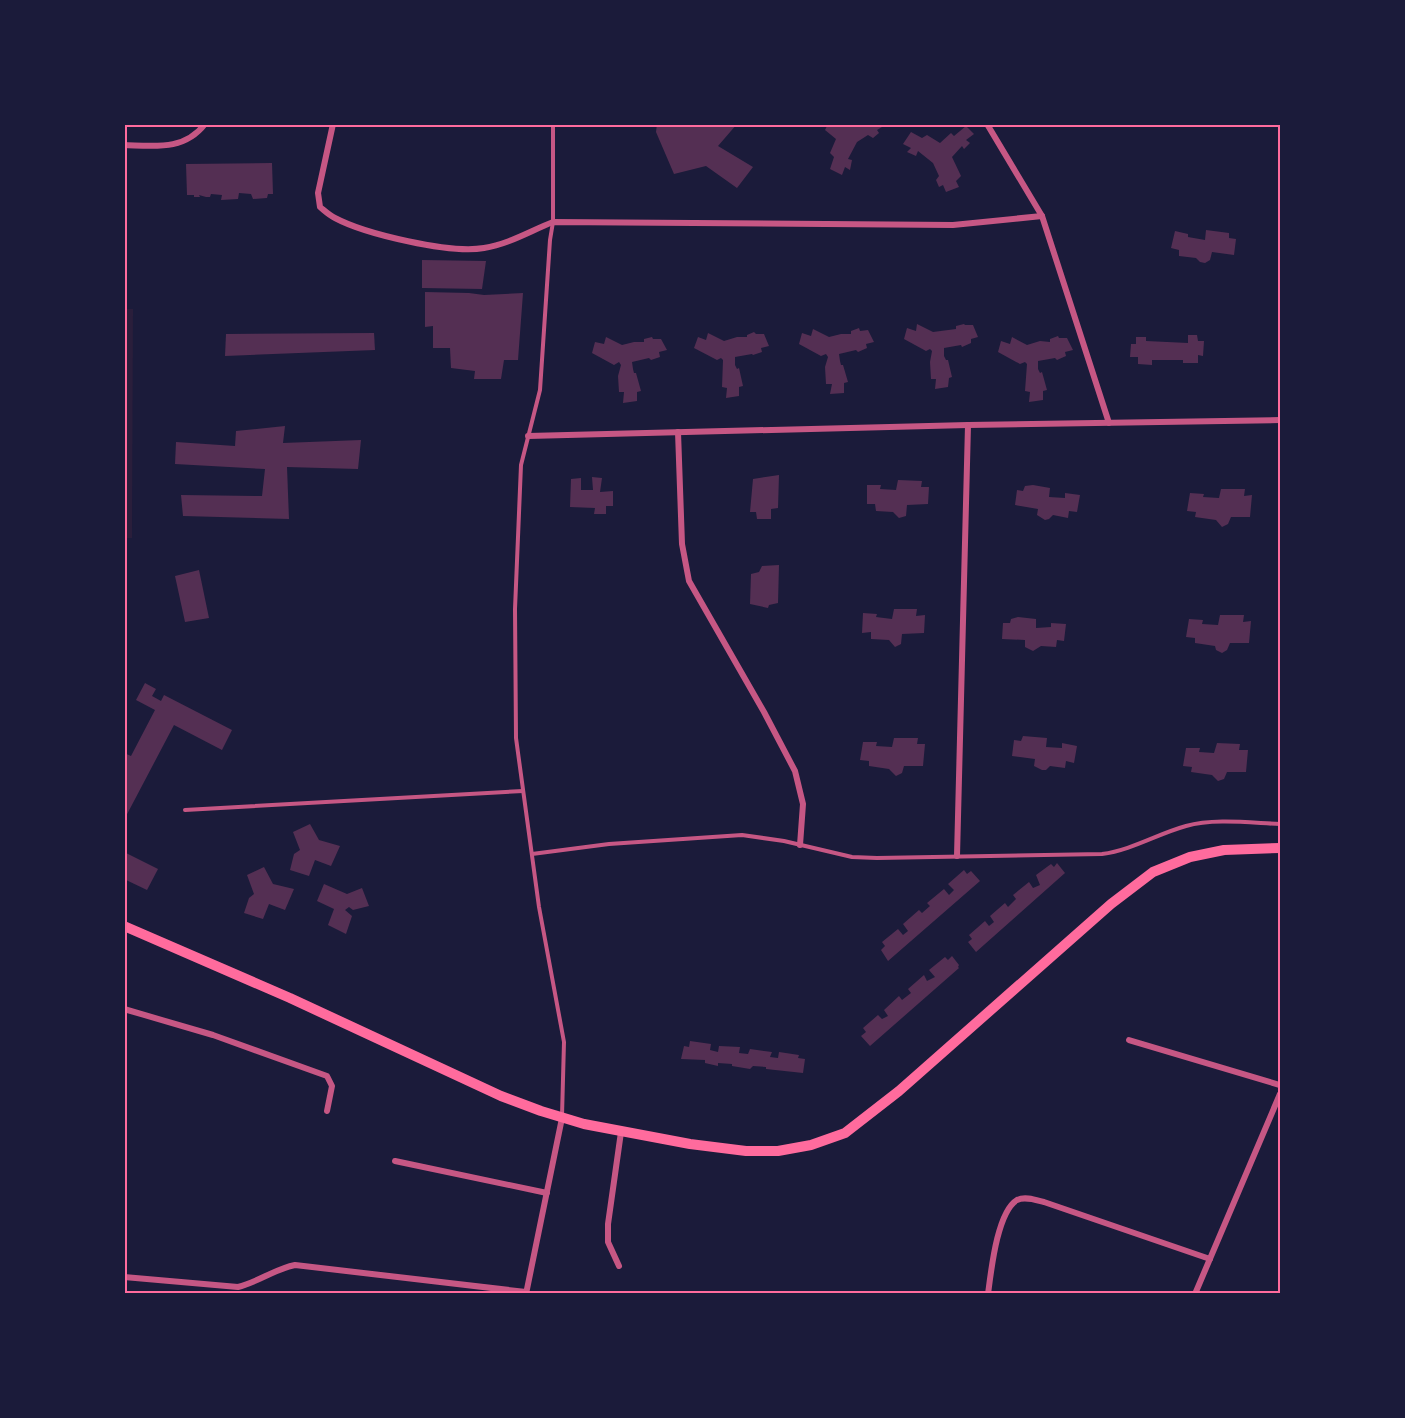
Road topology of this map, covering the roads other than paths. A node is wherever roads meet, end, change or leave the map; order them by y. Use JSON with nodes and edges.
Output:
{"nodes":[{"id":1,"x":205,"y":124,"type":"edge"},
{"id":2,"x":333,"y":124,"type":"edge"},
{"id":3,"x":553,"y":124,"type":"edge"},
{"id":4,"x":987,"y":124,"type":"edge"},
{"id":5,"x":124,"y":145,"type":"edge"},
{"id":6,"x":1042,"y":216,"type":"junction"},
{"id":7,"x":553,"y":222,"type":"junction"},
{"id":8,"x":1281,"y":420,"type":"edge"},
{"id":9,"x":1109,"y":423,"type":"junction"},
{"id":10,"x":968,"y":425,"type":"junction"},
{"id":11,"x":678,"y":432,"type":"junction"},
{"id":12,"x":528,"y":436,"type":"junction"},
{"id":13,"x":523,"y":791,"type":"junction"},
{"id":14,"x":185,"y":810,"type":"dead end"},
{"id":15,"x":1281,"y":824,"type":"edge"},
{"id":16,"x":800,"y":845,"type":"junction"},
{"id":17,"x":1281,"y":848,"type":"edge"},
{"id":18,"x":532,"y":854,"type":"junction"},
{"id":19,"x":957,"y":856,"type":"junction"},
{"id":20,"x":124,"y":926,"type":"edge"},
{"id":21,"x":124,"y":1009,"type":"edge"},
{"id":22,"x":1129,"y":1040,"type":"dead end"},
{"id":23,"x":1281,"y":1085,"type":"edge"},
{"id":24,"x":1281,"y":1094,"type":"edge"},
{"id":25,"x":327,"y":1111,"type":"dead end"},
{"id":26,"x":562,"y":1118,"type":"junction"},
{"id":27,"x":621,"y":1132,"type":"junction"},
{"id":28,"x":395,"y":1161,"type":"dead end"},
{"id":29,"x":547,"y":1193,"type":"junction"},
{"id":30,"x":1210,"y":1259,"type":"junction"},
{"id":31,"x":619,"y":1266,"type":"dead end"},
{"id":32,"x":124,"y":1277,"type":"edge"},
{"id":33,"x":526,"y":1293,"type":"edge"},
{"id":34,"x":988,"y":1293,"type":"edge"},
{"id":35,"x":1195,"y":1293,"type":"edge"}],
"edges":[{"from":1,"to":5,"type":"street"},
{"from":2,"to":7,"type":"street"},
{"from":3,"to":7,"type":"lane"},
{"from":4,"to":6,"type":"street"},
{"from":6,"to":7,"type":"street"},
{"from":6,"to":9,"type":"street"},
{"from":7,"to":12,"type":"lane"},
{"from":8,"to":9,"type":"street"},
{"from":9,"to":10,"type":"street"},
{"from":10,"to":11,"type":"street"},
{"from":10,"to":19,"type":"street"},
{"from":11,"to":12,"type":"street"},
{"from":11,"to":16,"type":"street"},
{"from":12,"to":13,"type":"lane"},
{"from":13,"to":14,"type":"lane"},
{"from":13,"to":18,"type":"lane"},
{"from":15,"to":19,"type":"lane"},
{"from":16,"to":18,"type":"lane"},
{"from":16,"to":19,"type":"lane"},
{"from":17,"to":27,"type":"main road"},
{"from":18,"to":26,"type":"lane"},
{"from":20,"to":26,"type":"main road"},
{"from":21,"to":25,"type":"street"},
{"from":22,"to":23,"type":"street"},
{"from":24,"to":30,"type":"street"},
{"from":26,"to":27,"type":"main road"},
{"from":26,"to":29,"type":"street"},
{"from":27,"to":31,"type":"street"},
{"from":28,"to":29,"type":"street"},
{"from":29,"to":33,"type":"street"},
{"from":30,"to":34,"type":"street"},
{"from":30,"to":35,"type":"street"},
{"from":32,"to":33,"type":"street"}]}
